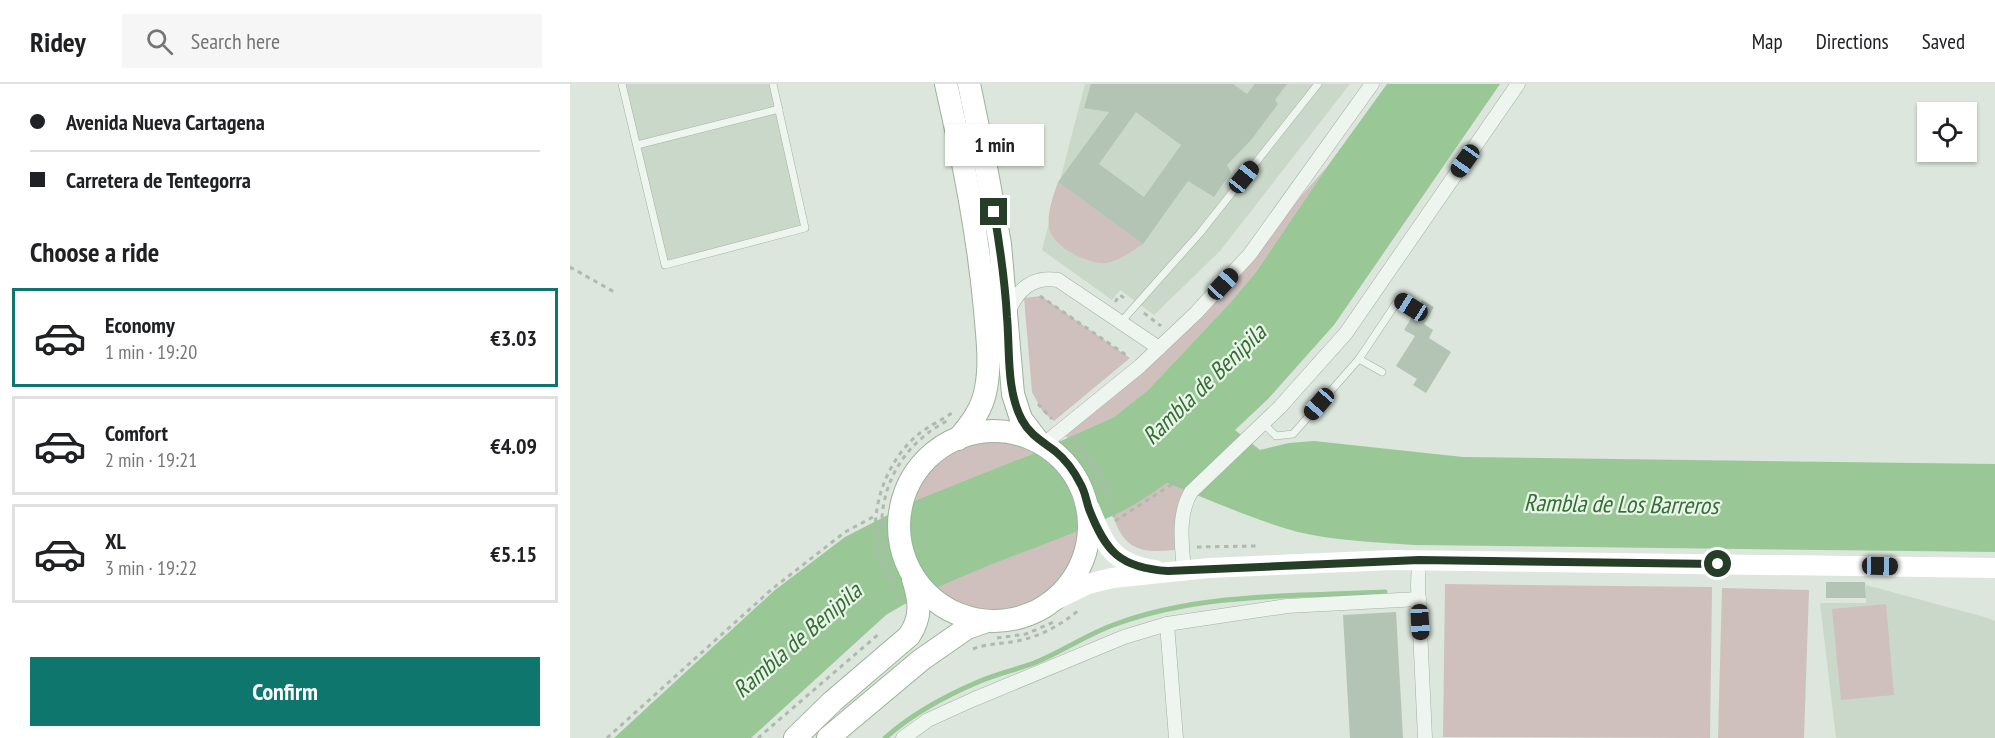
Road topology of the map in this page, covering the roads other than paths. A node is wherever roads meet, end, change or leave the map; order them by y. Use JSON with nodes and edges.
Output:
{"nodes":[{"id":1,"x":622,"y":84,"type":"edge"},
{"id":2,"x":773,"y":84,"type":"edge"},
{"id":3,"x":946,"y":84,"type":"edge"},
{"id":4,"x":969,"y":84,"type":"edge"},
{"id":5,"x":1318,"y":84,"type":"edge"},
{"id":6,"x":1372,"y":84,"type":"edge"},
{"id":7,"x":1518,"y":84,"type":"edge"},
{"id":8,"x":779,"y":110,"type":"junction"},
{"id":9,"x":637,"y":145,"type":"junction"},
{"id":10,"x":1411,"y":307,"type":"dead end"},
{"id":11,"x":1007,"y":315,"type":"junction"},
{"id":12,"x":1121,"y":322,"type":"junction"},
{"id":13,"x":1159,"y":348,"type":"junction"},
{"id":14,"x":1359,"y":359,"type":"junction"},
{"id":15,"x":1382,"y":372,"type":"dead end"},
{"id":16,"x":1264,"y":424,"type":"junction"},
{"id":17,"x":958,"y":439,"type":"junction"},
{"id":18,"x":1056,"y":439,"type":"junction"},
{"id":19,"x":1101,"y":516,"type":"junction"},
{"id":20,"x":1419,"y":560,"type":"junction"},
{"id":21,"x":1995,"y":568,"type":"edge"},
{"id":22,"x":1181,"y":571,"type":"junction"},
{"id":23,"x":908,"y":594,"type":"junction"},
{"id":24,"x":1419,"y":599,"type":"junction"},
{"id":25,"x":1057,"y":609,"type":"junction"},
{"id":26,"x":1167,"y":624,"type":"junction"},
{"id":27,"x":988,"y":633,"type":"junction"},
{"id":28,"x":795,"y":738,"type":"edge"},
{"id":29,"x":828,"y":738,"type":"edge"},
{"id":30,"x":903,"y":738,"type":"edge"},
{"id":31,"x":1176,"y":738,"type":"edge"},
{"id":32,"x":1425,"y":738,"type":"edge"}],
"edges":[{"from":1,"to":9,"type":"lane"},
{"from":2,"to":8,"type":"lane"},
{"from":3,"to":17,"type":"main road"},
{"from":4,"to":11,"type":"main road"},
{"from":5,"to":12,"type":"lane"},
{"from":6,"to":13,"type":"street"},
{"from":7,"to":16,"type":"street"},
{"from":8,"to":9,"type":"lane"},
{"from":8,"to":9,"type":"lane"},
{"from":10,"to":14,"type":"lane"},
{"from":11,"to":12,"type":"street"},
{"from":11,"to":18,"type":"main road"},
{"from":12,"to":13,"type":"street"},
{"from":13,"to":18,"type":"street"},
{"from":14,"to":15,"type":"lane"},
{"from":14,"to":16,"type":"lane"},
{"from":16,"to":22,"type":"street"},
{"from":17,"to":18,"type":"main road"},
{"from":17,"to":23,"type":"main road"},
{"from":18,"to":19,"type":"main road"},
{"from":19,"to":22,"type":"main road"},
{"from":19,"to":25,"type":"main road"},
{"from":20,"to":21,"type":"main road"},
{"from":20,"to":22,"type":"main road"},
{"from":20,"to":24,"type":"street"},
{"from":22,"to":25,"type":"main road"},
{"from":23,"to":27,"type":"main road"},
{"from":23,"to":28,"type":"main road"},
{"from":24,"to":26,"type":"street"},
{"from":24,"to":32,"type":"street"},
{"from":25,"to":27,"type":"main road"},
{"from":26,"to":30,"type":"street"},
{"from":26,"to":31,"type":"street"},
{"from":27,"to":29,"type":"main road"}]}
